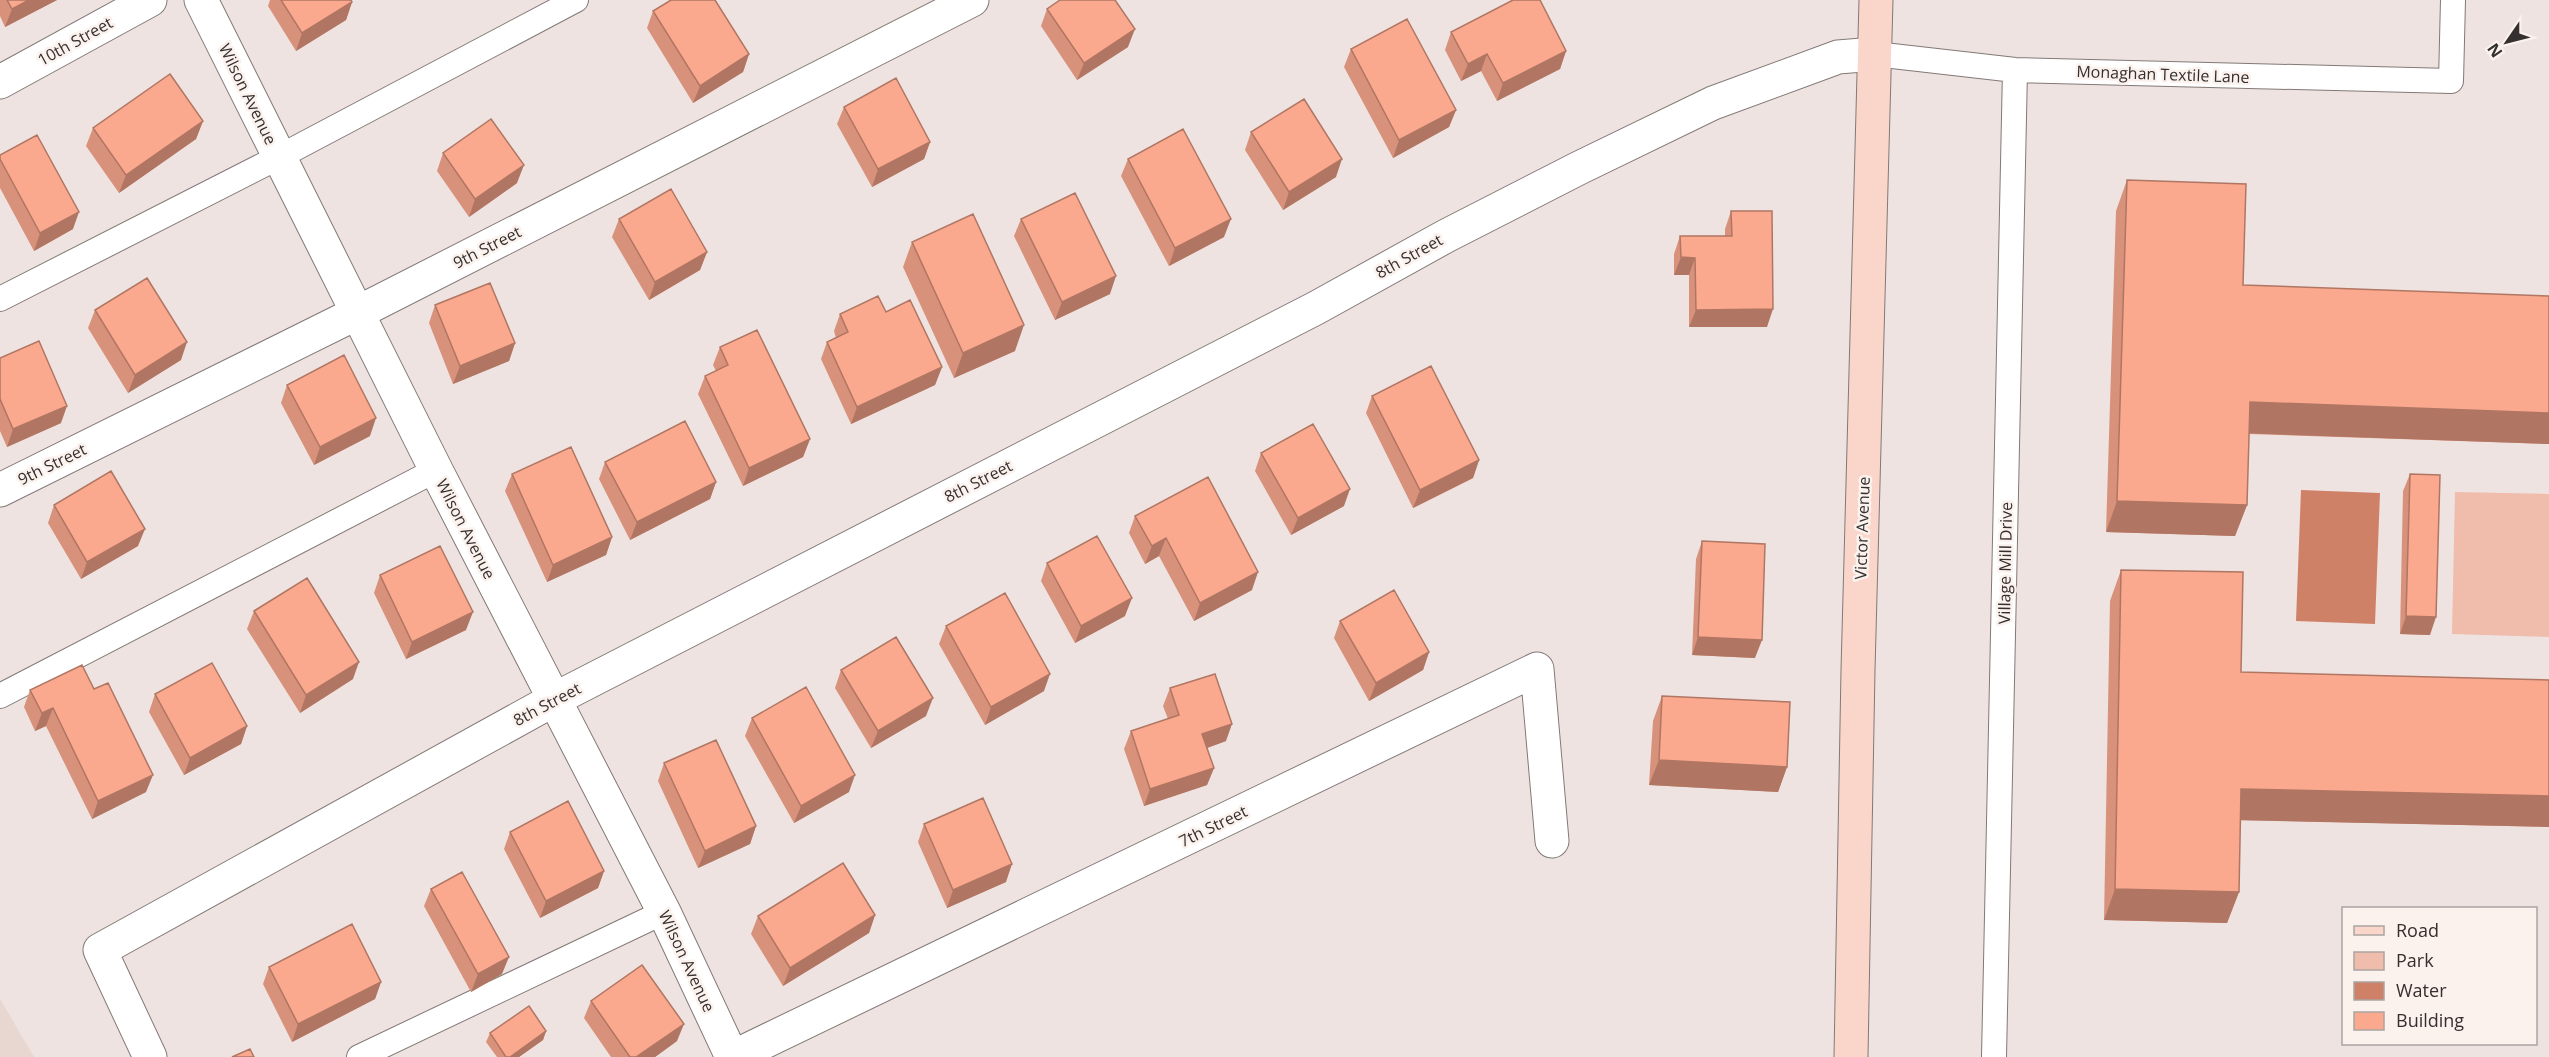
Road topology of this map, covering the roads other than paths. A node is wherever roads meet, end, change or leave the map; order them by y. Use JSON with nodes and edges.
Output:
{"nodes":[{"id":1,"x":150,"y":0,"type":"edge"},
{"id":2,"x":201,"y":0,"type":"edge"},
{"id":3,"x":576,"y":0,"type":"edge"},
{"id":4,"x":972,"y":0,"type":"edge"},
{"id":5,"x":1876,"y":0,"type":"edge"},
{"id":6,"x":2453,"y":0,"type":"edge"},
{"id":7,"x":1875,"y":54,"type":"junction"},
{"id":8,"x":2015,"y":70,"type":"junction"},
{"id":9,"x":0,"y":82,"type":"edge"},
{"id":10,"x":279,"y":157,"type":"junction"},
{"id":11,"x":0,"y":299,"type":"edge"},
{"id":12,"x":357,"y":312,"type":"junction"},
{"id":13,"x":436,"y":470,"type":"junction"},
{"id":14,"x":0,"y":490,"type":"edge"},
{"id":15,"x":0,"y":696,"type":"edge"},
{"id":16,"x":555,"y":699,"type":"junction"},
{"id":17,"x":1552,"y":842,"type":"dead end"},
{"id":18,"x":664,"y":912,"type":"junction"},
{"id":19,"x":150,"y":1057,"type":"edge"},
{"id":20,"x":359,"y":1057,"type":"edge"},
{"id":21,"x":733,"y":1057,"type":"edge"},
{"id":22,"x":1851,"y":1057,"type":"edge"},
{"id":23,"x":1994,"y":1057,"type":"edge"}],
"edges":[{"from":1,"to":9,"type":"street","name":"10th Street"},
{"from":2,"to":10,"type":"street","name":"Wilson Avenue"},
{"from":3,"to":10,"type":"lane"},
{"from":4,"to":12,"type":"street","name":"9th Street"},
{"from":5,"to":7,"type":"street","name":"Victor Avenue"},
{"from":6,"to":8,"type":"lane","name":"Monaghan Textile Lane"},
{"from":7,"to":8,"type":"lane","name":"Monaghan Textile Lane"},
{"from":7,"to":16,"type":"street","name":"8th Street"},
{"from":7,"to":22,"type":"street","name":"Victor Avenue"},
{"from":8,"to":23,"type":"lane","name":"Village Mill Drive"},
{"from":10,"to":11,"type":"lane"},
{"from":10,"to":12,"type":"street","name":"Wilson Avenue"},
{"from":12,"to":13,"type":"street","name":"Wilson Avenue"},
{"from":12,"to":14,"type":"street","name":"9th Street"},
{"from":13,"to":15,"type":"lane"},
{"from":13,"to":16,"type":"street","name":"Wilson Avenue"},
{"from":16,"to":18,"type":"street","name":"Wilson Avenue"},
{"from":16,"to":19,"type":"street","name":"8th Street"},
{"from":17,"to":21,"type":"street","name":"7th Street"},
{"from":18,"to":20,"type":"lane"},
{"from":18,"to":21,"type":"street","name":"Wilson Avenue"}]}
